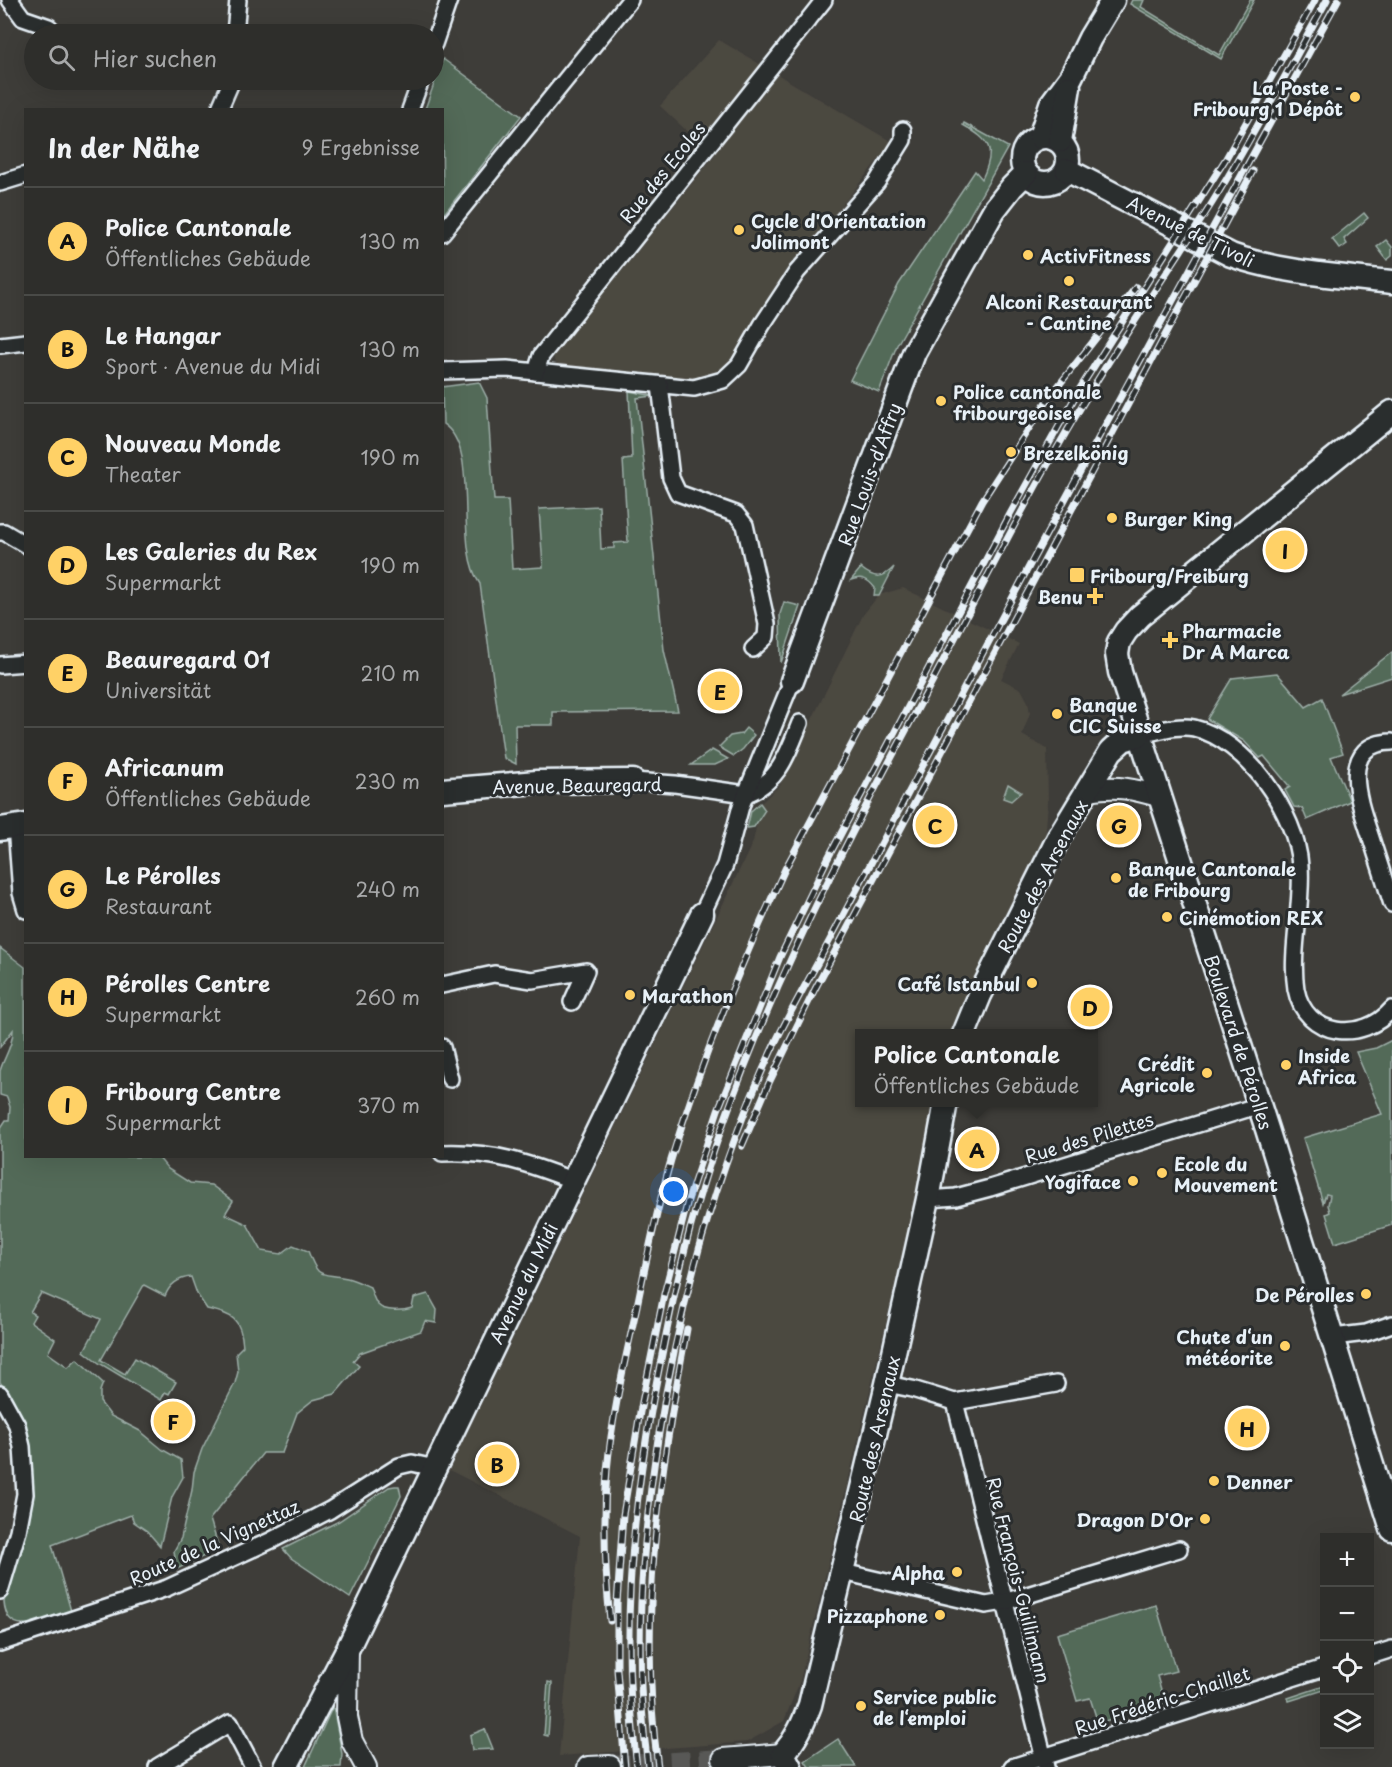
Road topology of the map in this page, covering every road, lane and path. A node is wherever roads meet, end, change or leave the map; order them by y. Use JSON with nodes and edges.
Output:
{"nodes":[{"id":1,"x":10,"y":0,"type":"edge"},
{"id":2,"x":238,"y":0,"type":"edge"},
{"id":3,"x":449,"y":0,"type":"edge"},
{"id":4,"x":630,"y":0,"type":"edge"},
{"id":5,"x":824,"y":0,"type":"edge"},
{"id":6,"x":1113,"y":0,"type":"edge"},
{"id":7,"x":40,"y":24,"type":"edge"},
{"id":8,"x":237,"y":24,"type":"edge"},
{"id":9,"x":441,"y":24,"type":"edge"},
{"id":10,"x":228,"y":90,"type":"edge"},
{"id":11,"x":417,"y":90,"type":"edge"},
{"id":12,"x":220,"y":108,"type":"edge"},
{"id":13,"x":411,"y":108,"type":"edge"},
{"id":14,"x":903,"y":130,"type":"dead end"},
{"id":15,"x":1050,"y":139,"type":"junction"},
{"id":16,"x":1066,"y":170,"type":"junction"},
{"id":17,"x":1026,"y":173,"type":"junction"},
{"id":18,"x":24,"y":176,"type":"edge"},
{"id":19,"x":0,"y":183,"type":"edge"},
{"id":20,"x":444,"y":231,"type":"edge"},
{"id":21,"x":1392,"y":282,"type":"edge"},
{"id":22,"x":24,"y":342,"type":"edge"},
{"id":23,"x":0,"y":345,"type":"edge"},
{"id":24,"x":444,"y":371,"type":"edge"},
{"id":25,"x":536,"y":372,"type":"junction"},
{"id":26,"x":660,"y":385,"type":"junction"},
{"id":27,"x":1392,"y":412,"type":"edge"},
{"id":28,"x":0,"y":532,"type":"edge"},
{"id":29,"x":24,"y":544,"type":"edge"},
{"id":30,"x":753,"y":649,"type":"dead end"},
{"id":31,"x":24,"y":663,"type":"edge"},
{"id":32,"x":0,"y":665,"type":"edge"},
{"id":33,"x":792,"y":681,"type":"joint"},
{"id":34,"x":800,"y":723,"type":"dead end"},
{"id":35,"x":1139,"y":735,"type":"junction"},
{"id":36,"x":1392,"y":742,"type":"edge"},
{"id":37,"x":633,"y":781,"type":"joint"},
{"id":38,"x":444,"y":790,"type":"edge"},
{"id":39,"x":1089,"y":790,"type":"junction"},
{"id":40,"x":746,"y":794,"type":"junction"},
{"id":41,"x":1161,"y":797,"type":"junction"},
{"id":42,"x":14,"y":826,"type":"edge"},
{"id":43,"x":24,"y":903,"type":"edge"},
{"id":44,"x":1392,"y":904,"type":"edge"},
{"id":45,"x":702,"y":914,"type":"joint"},
{"id":46,"x":444,"y":985,"type":"edge"},
{"id":47,"x":572,"y":1002,"type":"dead end"},
{"id":48,"x":1392,"y":1009,"type":"edge"},
{"id":49,"x":966,"y":1029,"type":"edge"},
{"id":50,"x":444,"y":1055,"type":"edge"},
{"id":51,"x":450,"y":1079,"type":"dead end"},
{"id":52,"x":1260,"y":1105,"type":"junction"},
{"id":53,"x":945,"y":1107,"type":"edge"},
{"id":54,"x":444,"y":1153,"type":"edge"},
{"id":55,"x":574,"y":1181,"type":"junction"},
{"id":56,"x":928,"y":1199,"type":"junction"},
{"id":57,"x":1392,"y":1324,"type":"edge"},
{"id":58,"x":1333,"y":1337,"type":"junction"},
{"id":59,"x":887,"y":1384,"type":"junction"},
{"id":60,"x":1056,"y":1384,"type":"dead end"},
{"id":61,"x":0,"y":1394,"type":"edge"},
{"id":62,"x":955,"y":1401,"type":"junction"},
{"id":63,"x":435,"y":1468,"type":"junction"},
{"id":64,"x":1386,"y":1485,"type":"edge"},
{"id":65,"x":1392,"y":1528,"type":"edge"},
{"id":66,"x":1179,"y":1549,"type":"dead end"},
{"id":67,"x":843,"y":1572,"type":"junction"},
{"id":68,"x":0,"y":1591,"type":"edge"},
{"id":69,"x":1004,"y":1602,"type":"junction"},
{"id":70,"x":0,"y":1643,"type":"edge"},
{"id":71,"x":348,"y":1648,"type":"junction"},
{"id":72,"x":1392,"y":1649,"type":"edge"},
{"id":73,"x":1374,"y":1655,"type":"edge"},
{"id":74,"x":1320,"y":1669,"type":"edge"},
{"id":75,"x":723,"y":1759,"type":"tunnel mouth"},
{"id":76,"x":786,"y":1760,"type":"edge"},
{"id":77,"x":1044,"y":1763,"type":"edge"},
{"id":78,"x":610,"y":1766,"type":"edge"},
{"id":79,"x":157,"y":1767,"type":"edge"},
{"id":80,"x":253,"y":1767,"type":"edge"},
{"id":81,"x":286,"y":1767,"type":"edge"},
{"id":82,"x":366,"y":1767,"type":"edge"},
{"id":83,"x":588,"y":1767,"type":"edge"},
{"id":84,"x":1012,"y":1767,"type":"edge"}],
"edges":[{"from":1,"to":7,"type":"street"},
{"from":2,"to":8,"type":"street"},
{"from":3,"to":9,"type":"street"},
{"from":4,"to":20,"type":"street"},
{"from":5,"to":25,"type":"street","name":"Rue des Ecoles"},
{"from":6,"to":15,"type":"main road"},
{"from":10,"to":12,"type":"street"},
{"from":11,"to":13,"type":"street"},
{"from":14,"to":26,"type":"street"},
{"from":15,"to":16,"type":"main road"},
{"from":15,"to":17,"type":"main road"},
{"from":16,"to":17,"type":"main road"},
{"from":16,"to":21,"type":"main road","name":"Avenue de Tivoli"},
{"from":17,"to":33,"type":"main road","name":"Rue Louis-d'Affry"},
{"from":18,"to":19,"type":"street"},
{"from":22,"to":23,"type":"street"},
{"from":24,"to":25,"type":"street"},
{"from":25,"to":26,"type":"street"},
{"from":26,"to":30,"type":"street"},
{"from":27,"to":35,"type":"main road","name":"Boulevard de Pérolles"},
{"from":28,"to":29,"type":"street"},
{"from":31,"to":32,"type":"street"},
{"from":33,"to":40,"type":"street","name":"Rue Louis-d'Affry"},
{"from":34,"to":40,"type":"street"},
{"from":35,"to":39,"type":"main road","name":"Route des Arsenaux"},
{"from":35,"to":41,"type":"main road","name":"Boulevard de Pérolles"},
{"from":35,"to":48,"type":"street"},
{"from":36,"to":44,"type":"street"},
{"from":37,"to":38,"type":"main road","name":"Avenue Beauregard"},
{"from":37,"to":40,"type":"street","name":"Avenue Beauregard"},
{"from":39,"to":41,"type":"street"},
{"from":39,"to":49,"type":"main road","name":"Route des Arsenaux"},
{"from":40,"to":45,"type":"street","name":"Avenue du Midi"},
{"from":41,"to":52,"type":"main road","name":"Boulevard de Pérolles"},
{"from":42,"to":43,"type":"street"},
{"from":45,"to":55,"type":"main road","name":"Avenue du Midi"},
{"from":46,"to":47,"type":"street"},
{"from":50,"to":51,"type":"street"},
{"from":52,"to":56,"type":"street","name":"Rue des Pilettes"},
{"from":52,"to":58,"type":"main road","name":"Boulevard de Pérolles"},
{"from":53,"to":56,"type":"main road","name":"Route des Arsenaux"},
{"from":54,"to":55,"type":"street"},
{"from":55,"to":63,"type":"main road","name":"Avenue du Midi"},
{"from":56,"to":59,"type":"main road","name":"Route des Arsenaux"},
{"from":57,"to":58,"type":"street"},
{"from":58,"to":64,"type":"main road","name":"Boulevard de Pérolles"},
{"from":59,"to":62,"type":"street"},
{"from":59,"to":67,"type":"main road","name":"Route des Arsenaux"},
{"from":60,"to":62,"type":"street"},
{"from":61,"to":68,"type":"street"},
{"from":62,"to":69,"type":"street","name":"Rue François-Guillimann"},
{"from":63,"to":70,"type":"street","name":"Route de la Vignettaz"},
{"from":63,"to":71,"type":"main road","name":"Avenue du Midi"},
{"from":64,"to":65,"type":"main road","name":"Boulevard de Pérolles"},
{"from":66,"to":69,"type":"street"},
{"from":67,"to":69,"type":"street"},
{"from":67,"to":76,"type":"main road","name":"Route des Arsenaux"},
{"from":69,"to":77,"type":"street","name":"Rue François-Guillimann"},
{"from":71,"to":81,"type":"main road","name":"Avenue du Midi"},
{"from":71,"to":82,"type":"street"},
{"from":72,"to":73,"type":"street"},
{"from":74,"to":77,"type":"street","name":"Rue Frédéric-Chaillet"},
{"from":75,"to":76,"type":"street"},
{"from":77,"to":84,"type":"street","name":"Rue Frédéric-Chaillet"},
{"from":78,"to":83,"type":"street"},
{"from":79,"to":80,"type":"street"}]}
